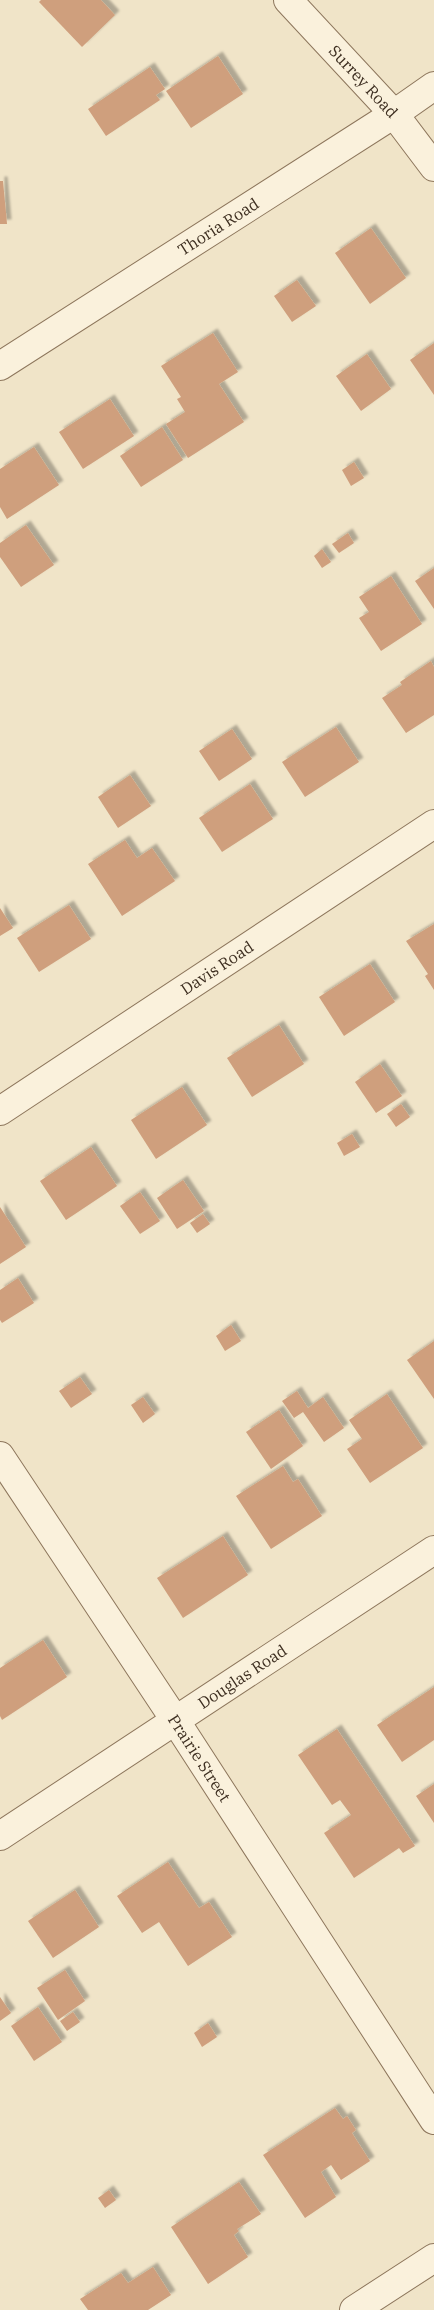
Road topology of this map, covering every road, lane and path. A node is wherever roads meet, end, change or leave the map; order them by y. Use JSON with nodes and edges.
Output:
{"nodes":[{"id":1,"x":288,"y":0,"type":"edge"},
{"id":2,"x":434,"y":86,"type":"edge"},
{"id":3,"x":394,"y":114,"type":"junction"},
{"id":4,"x":434,"y":167,"type":"edge"},
{"id":5,"x":0,"y":366,"type":"edge"},
{"id":6,"x":434,"y":824,"type":"edge"},
{"id":7,"x":0,"y":1111,"type":"edge"},
{"id":8,"x":0,"y":1456,"type":"edge"},
{"id":9,"x":434,"y":1550,"type":"edge"},
{"id":10,"x":175,"y":1720,"type":"junction"},
{"id":11,"x":0,"y":1836,"type":"edge"},
{"id":12,"x":434,"y":2120,"type":"edge"},
{"id":13,"x":434,"y":2258,"type":"edge"},
{"id":14,"x":354,"y":2310,"type":"edge"}],
"edges":[{"from":1,"to":3,"type":"street","name":"Surrey Road"},
{"from":2,"to":3,"type":"street","name":"Thoria Road"},
{"from":3,"to":4,"type":"street","name":"Surrey Road"},
{"from":3,"to":5,"type":"street","name":"Thoria Road"},
{"from":6,"to":7,"type":"street","name":"Davis Road"},
{"from":8,"to":10,"type":"street","name":"Prairie Street"},
{"from":9,"to":10,"type":"street","name":"Douglas Road"},
{"from":10,"to":11,"type":"street","name":"Douglas Road"},
{"from":10,"to":12,"type":"street","name":"Prairie Street"},
{"from":13,"to":14,"type":"street"}]}
